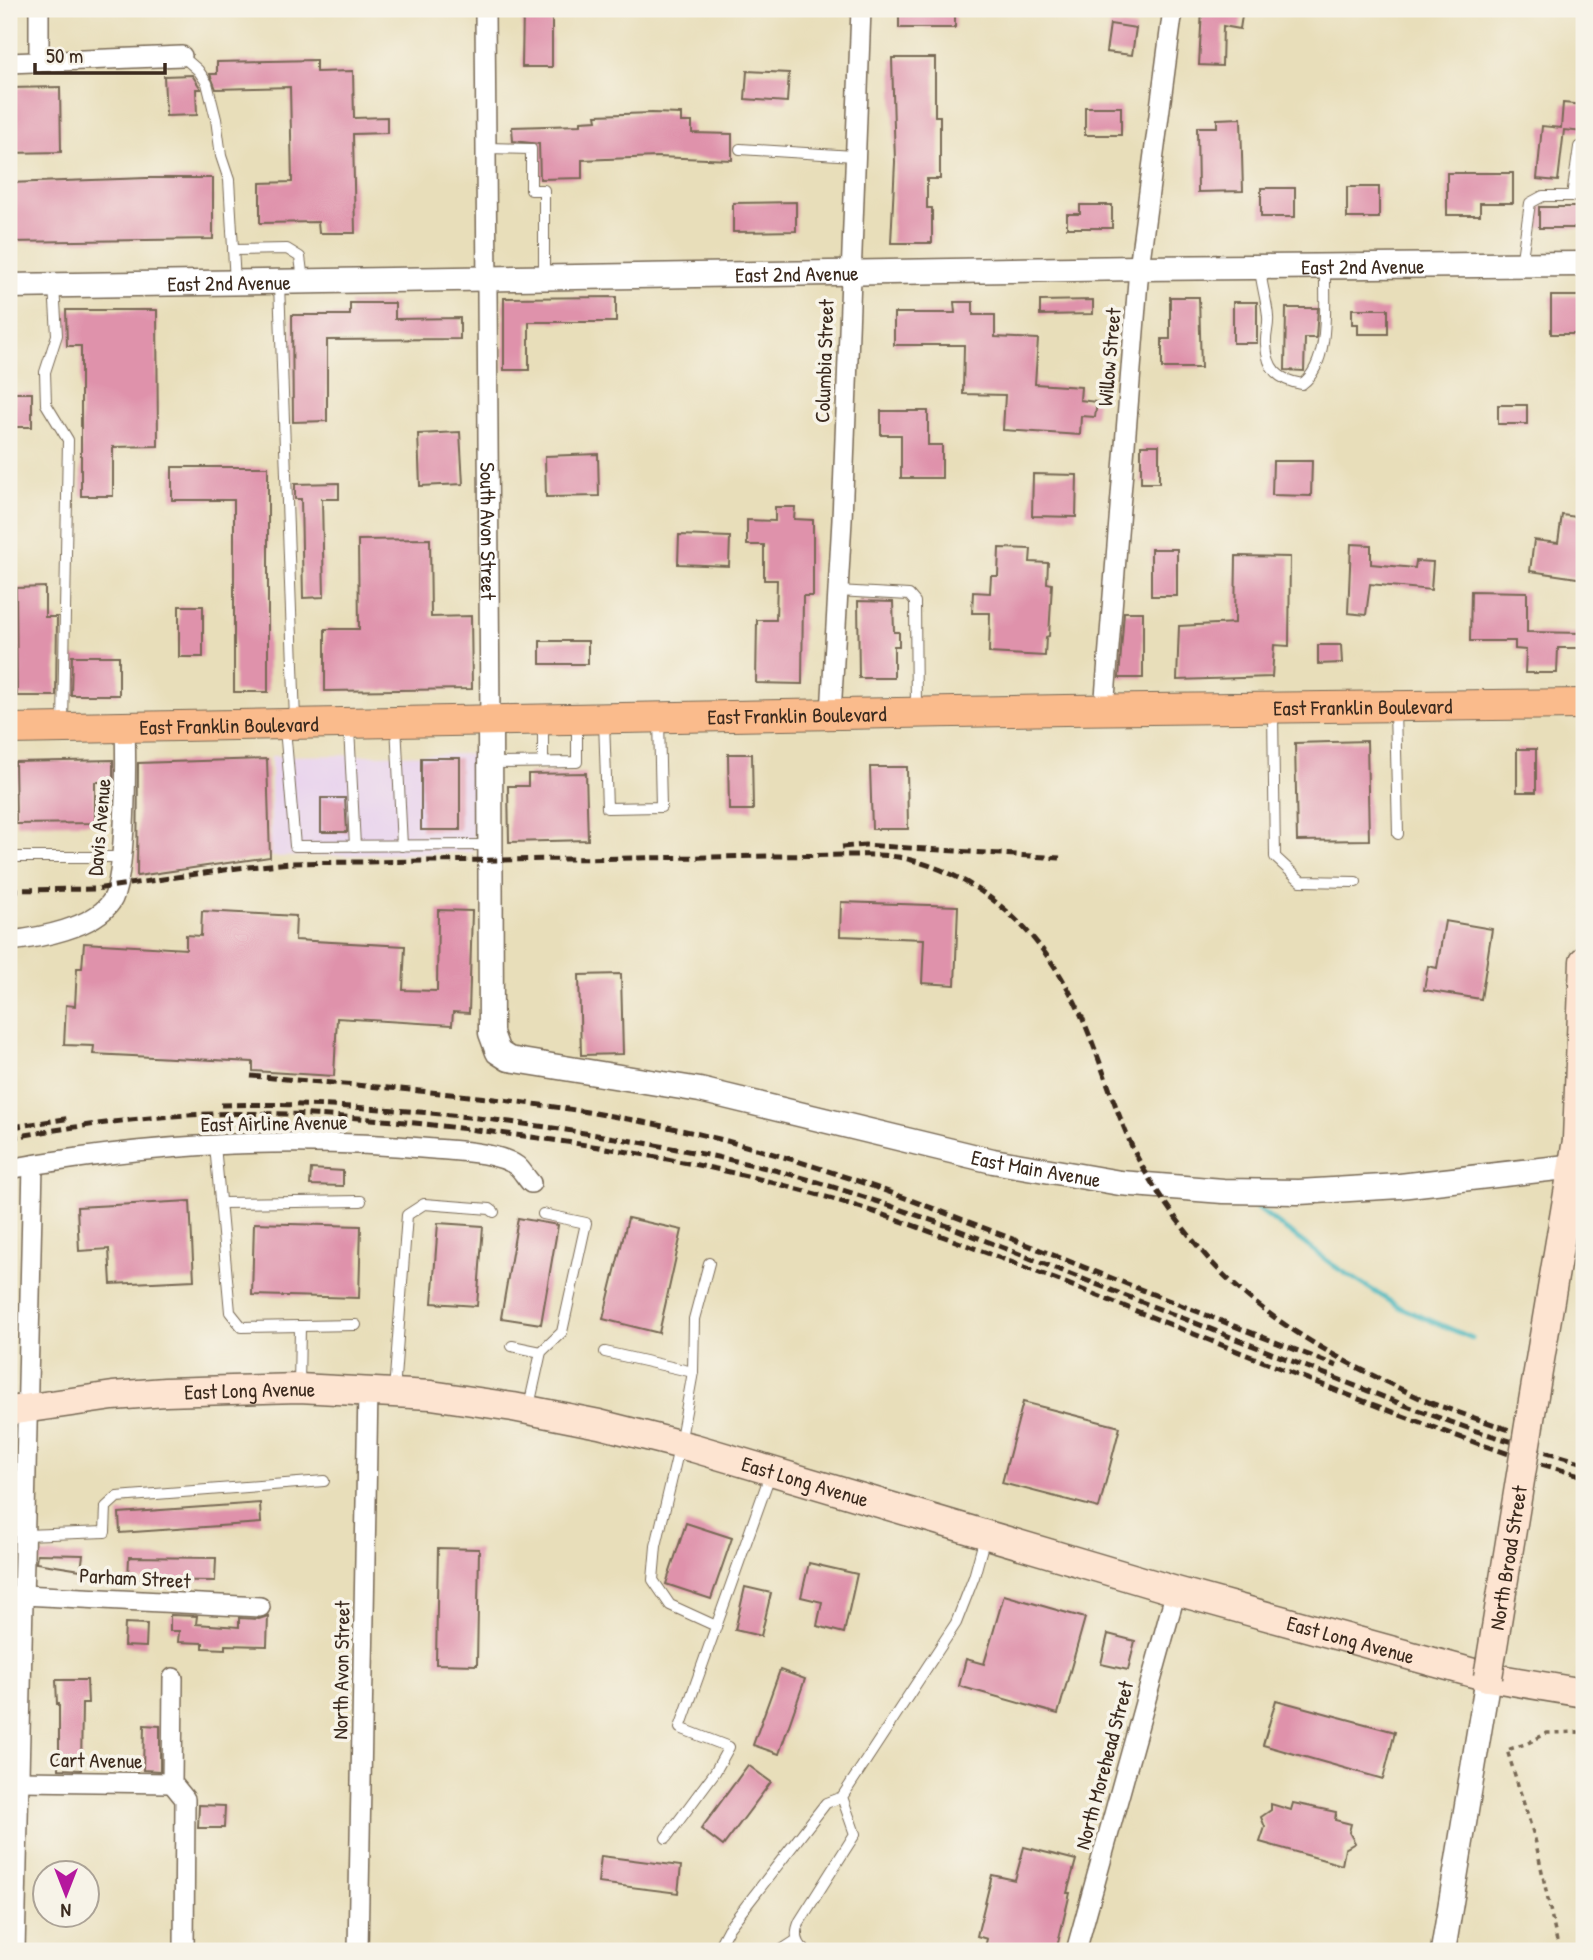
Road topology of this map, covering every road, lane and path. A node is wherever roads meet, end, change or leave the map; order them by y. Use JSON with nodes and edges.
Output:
{"nodes":[{"id":1,"x":39,"y":9,"type":"edge"},
{"id":2,"x":485,"y":9,"type":"edge"},
{"id":3,"x":861,"y":9,"type":"edge"},
{"id":4,"x":1173,"y":9,"type":"edge"},
{"id":5,"x":182,"y":56,"type":"joint"},
{"id":6,"x":39,"y":62,"type":"junction"},
{"id":7,"x":9,"y":63,"type":"edge"},
{"id":8,"x":1584,"y":147,"type":"edge"},
{"id":9,"x":487,"y":148,"type":"junction"},
{"id":10,"x":740,"y":149,"type":"dead end"},
{"id":11,"x":854,"y":156,"type":"junction"},
{"id":12,"x":1584,"y":196,"type":"edge"},
{"id":13,"x":1572,"y":197,"type":"junction"},
{"id":14,"x":233,"y":250,"type":"junction"},
{"id":15,"x":1584,"y":264,"type":"edge"},
{"id":16,"x":1521,"y":265,"type":"junction"},
{"id":17,"x":1325,"y":266,"type":"junction"},
{"id":18,"x":1260,"y":267,"type":"junction"},
{"id":19,"x":1139,"y":268,"type":"junction"},
{"id":20,"x":850,"y":274,"type":"junction"},
{"id":21,"x":544,"y":277,"type":"junction"},
{"id":22,"x":488,"y":278,"type":"junction"},
{"id":23,"x":291,"y":281,"type":"junction"},
{"id":24,"x":235,"y":282,"type":"junction"},
{"id":25,"x":9,"y":286,"type":"edge"},
{"id":26,"x":54,"y":286,"type":"junction"},
{"id":27,"x":838,"y":591,"type":"junction"},
{"id":28,"x":1584,"y":704,"type":"edge"},
{"id":29,"x":1395,"y":706,"type":"junction"},
{"id":30,"x":1273,"y":708,"type":"junction"},
{"id":31,"x":1104,"y":710,"type":"junction"},
{"id":32,"x":916,"y":713,"type":"junction"},
{"id":33,"x":831,"y":715,"type":"junction"},
{"id":34,"x":659,"y":718,"type":"junction"},
{"id":35,"x":591,"y":719,"type":"junction"},
{"id":36,"x":490,"y":720,"type":"junction"},
{"id":37,"x":543,"y":720,"type":"junction"},
{"id":38,"x":396,"y":722,"type":"junction"},
{"id":39,"x":348,"y":723,"type":"junction"},
{"id":40,"x":290,"y":724,"type":"junction"},
{"id":41,"x":125,"y":727,"type":"junction"},
{"id":42,"x":63,"y":728,"type":"junction"},
{"id":43,"x":9,"y":729,"type":"edge"},
{"id":44,"x":543,"y":762,"type":"junction"},
{"id":45,"x":489,"y":763,"type":"junction"},
{"id":46,"x":1398,"y":834,"type":"dead end"},
{"id":47,"x":490,"y":845,"type":"junction"},
{"id":48,"x":355,"y":846,"type":"junction"},
{"id":49,"x":402,"y":846,"type":"junction"},
{"id":50,"x":9,"y":857,"type":"edge"},
{"id":51,"x":121,"y":857,"type":"junction"},
{"id":52,"x":1356,"y":882,"type":"dead end"},
{"id":53,"x":9,"y":941,"type":"edge"},
{"id":54,"x":1584,"y":961,"type":"edge"},
{"id":55,"x":498,"y":1052,"type":"joint"},
{"id":56,"x":215,"y":1145,"type":"junction"},
{"id":57,"x":1579,"y":1149,"type":"edge"},
{"id":58,"x":33,"y":1165,"type":"junction"},
{"id":59,"x":9,"y":1169,"type":"edge"},
{"id":60,"x":531,"y":1183,"type":"dead end"},
{"id":61,"x":361,"y":1201,"type":"dead end"},
{"id":62,"x":221,"y":1203,"type":"junction"},
{"id":63,"x":494,"y":1212,"type":"dead end"},
{"id":64,"x":543,"y":1214,"type":"dead end"},
{"id":65,"x":709,"y":1264,"type":"dead end"},
{"id":66,"x":356,"y":1325,"type":"dead end"},
{"id":67,"x":300,"y":1326,"type":"junction"},
{"id":68,"x":512,"y":1346,"type":"dead end"},
{"id":69,"x":541,"y":1352,"type":"junction"},
{"id":70,"x":605,"y":1352,"type":"dead end"},
{"id":71,"x":693,"y":1372,"type":"junction"},
{"id":72,"x":299,"y":1388,"type":"junction"},
{"id":73,"x":381,"y":1391,"type":"junction"},
{"id":74,"x":18,"y":1409,"type":"edge"},
{"id":75,"x":528,"y":1410,"type":"junction"},
{"id":76,"x":680,"y":1444,"type":"junction"},
{"id":77,"x":772,"y":1471,"type":"junction"},
{"id":78,"x":324,"y":1481,"type":"dead end"},
{"id":79,"x":985,"y":1534,"type":"junction"},
{"id":80,"x":25,"y":1535,"type":"junction"},
{"id":81,"x":1176,"y":1591,"type":"junction"},
{"id":82,"x":16,"y":1597,"type":"edge"},
{"id":83,"x":260,"y":1607,"type":"dead end"},
{"id":84,"x":716,"y":1626,"type":"junction"},
{"id":85,"x":1488,"y":1677,"type":"junction"},
{"id":86,"x":173,"y":1678,"type":"dead end"},
{"id":87,"x":1584,"y":1693,"type":"edge"},
{"id":88,"x":1584,"y":1732,"type":"edge"},
{"id":89,"x":20,"y":1781,"type":"junction"},
{"id":90,"x":172,"y":1783,"type":"junction"},
{"id":91,"x":842,"y":1797,"type":"junction"},
{"id":92,"x":666,"y":1838,"type":"dead end"},
{"id":93,"x":797,"y":1940,"type":"junction"},
{"id":94,"x":15,"y":1951,"type":"edge"},
{"id":95,"x":184,"y":1951,"type":"edge"},
{"id":96,"x":358,"y":1951,"type":"edge"},
{"id":97,"x":722,"y":1951,"type":"edge"},
{"id":98,"x":780,"y":1951,"type":"edge"},
{"id":99,"x":806,"y":1951,"type":"edge"},
{"id":100,"x":1076,"y":1951,"type":"edge"},
{"id":101,"x":1443,"y":1951,"type":"edge"},
{"id":102,"x":1559,"y":1951,"type":"edge"}],
"edges":[{"from":1,"to":6,"type":"street"},
{"from":2,"to":9,"type":"street","name":"South Avon Street"},
{"from":3,"to":11,"type":"street","name":"Columbia Street"},
{"from":4,"to":19,"type":"street","name":"Willow Street"},
{"from":5,"to":6,"type":"street"},
{"from":5,"to":14,"type":"lane"},
{"from":6,"to":7,"type":"street"},
{"from":8,"to":13,"type":"lane"},
{"from":9,"to":21,"type":"lane"},
{"from":9,"to":22,"type":"street","name":"South Avon Street"},
{"from":10,"to":11,"type":"lane"},
{"from":11,"to":20,"type":"street","name":"Columbia Street"},
{"from":12,"to":13,"type":"lane"},
{"from":13,"to":16,"type":"lane"},
{"from":14,"to":23,"type":"lane"},
{"from":14,"to":24,"type":"lane"},
{"from":15,"to":16,"type":"street","name":"East 2nd Avenue"},
{"from":16,"to":17,"type":"street","name":"East 2nd Avenue"},
{"from":17,"to":18,"type":"street","name":"East 2nd Avenue"},
{"from":17,"to":18,"type":"lane"},
{"from":18,"to":19,"type":"street","name":"East 2nd Avenue"},
{"from":19,"to":20,"type":"street","name":"East 2nd Avenue"},
{"from":19,"to":31,"type":"street","name":"Willow Street"},
{"from":20,"to":21,"type":"street","name":"East 2nd Avenue"},
{"from":20,"to":27,"type":"street","name":"Columbia Street"},
{"from":21,"to":22,"type":"street","name":"East 2nd Avenue"},
{"from":22,"to":23,"type":"street","name":"East 2nd Avenue"},
{"from":22,"to":36,"type":"street","name":"South Avon Street"},
{"from":23,"to":24,"type":"street","name":"East 2nd Avenue"},
{"from":23,"to":40,"type":"lane"},
{"from":24,"to":26,"type":"street","name":"East 2nd Avenue"},
{"from":25,"to":26,"type":"street","name":"East 2nd Avenue"},
{"from":26,"to":42,"type":"lane"},
{"from":27,"to":32,"type":"lane"},
{"from":27,"to":33,"type":"street","name":"Columbia Street"},
{"from":28,"to":29,"type":"main road","name":"East Franklin Boulevard"},
{"from":29,"to":30,"type":"main road","name":"East Franklin Boulevard"},
{"from":29,"to":46,"type":"lane"},
{"from":30,"to":31,"type":"main road","name":"East Franklin Boulevard"},
{"from":30,"to":52,"type":"lane"},
{"from":31,"to":32,"type":"main road","name":"East Franklin Boulevard"},
{"from":32,"to":33,"type":"main road","name":"East Franklin Boulevard"},
{"from":33,"to":34,"type":"main road","name":"East Franklin Boulevard"},
{"from":34,"to":35,"type":"main road","name":"East Franklin Boulevard"},
{"from":34,"to":35,"type":"lane"},
{"from":35,"to":37,"type":"main road","name":"East Franklin Boulevard"},
{"from":35,"to":44,"type":"lane"},
{"from":36,"to":37,"type":"main road","name":"East Franklin Boulevard"},
{"from":36,"to":38,"type":"main road","name":"East Franklin Boulevard"},
{"from":36,"to":45,"type":"street","name":"South Avon Street"},
{"from":37,"to":44,"type":"lane"},
{"from":38,"to":39,"type":"main road","name":"East Franklin Boulevard"},
{"from":38,"to":49,"type":"lane"},
{"from":39,"to":40,"type":"main road","name":"East Franklin Boulevard"},
{"from":39,"to":48,"type":"lane"},
{"from":40,"to":41,"type":"main road","name":"East Franklin Boulevard"},
{"from":40,"to":48,"type":"lane"},
{"from":41,"to":42,"type":"main road","name":"East Franklin Boulevard"},
{"from":41,"to":51,"type":"street","name":"Davis Avenue"},
{"from":42,"to":43,"type":"main road","name":"East Franklin Boulevard"},
{"from":44,"to":45,"type":"lane"},
{"from":45,"to":47,"type":"street","name":"South Avon Street"},
{"from":47,"to":49,"type":"lane"},
{"from":47,"to":55,"type":"street","name":"South Avon Street"},
{"from":48,"to":49,"type":"lane"},
{"from":50,"to":51,"type":"lane"},
{"from":51,"to":53,"type":"street","name":"Davis Avenue"},
{"from":54,"to":57,"type":"main road","name":"North Broad Street"},
{"from":55,"to":57,"type":"street","name":"East Main Avenue"},
{"from":56,"to":58,"type":"street","name":"East Airline Avenue"},
{"from":56,"to":60,"type":"street","name":"East Airline Avenue"},
{"from":56,"to":62,"type":"lane"},
{"from":57,"to":85,"type":"main road","name":"North Broad Street","bridge":true},
{"from":58,"to":59,"type":"street","name":"East Airline Avenue"},
{"from":58,"to":74,"type":"street"},
{"from":61,"to":62,"type":"lane"},
{"from":62,"to":67,"type":"lane"},
{"from":63,"to":73,"type":"lane"},
{"from":64,"to":69,"type":"lane"},
{"from":65,"to":71,"type":"lane"},
{"from":66,"to":67,"type":"lane"},
{"from":67,"to":72,"type":"lane"},
{"from":68,"to":69,"type":"lane"},
{"from":69,"to":75,"type":"lane"},
{"from":70,"to":71,"type":"lane"},
{"from":71,"to":76,"type":"lane"},
{"from":72,"to":73,"type":"main road","name":"East Long Avenue"},
{"from":72,"to":74,"type":"main road","name":"East Long Avenue"},
{"from":73,"to":75,"type":"main road","name":"East Long Avenue"},
{"from":73,"to":96,"type":"street","name":"North Avon Street"},
{"from":74,"to":80,"type":"street"},
{"from":75,"to":76,"type":"main road","name":"East Long Avenue"},
{"from":76,"to":77,"type":"main road","name":"East Long Avenue"},
{"from":76,"to":84,"type":"lane"},
{"from":77,"to":79,"type":"main road","name":"East Long Avenue"},
{"from":77,"to":84,"type":"lane"},
{"from":78,"to":80,"type":"lane"},
{"from":79,"to":81,"type":"main road","name":"East Long Avenue"},
{"from":79,"to":91,"type":"lane"},
{"from":80,"to":82,"type":"street"},
{"from":81,"to":85,"type":"main road","name":"East Long Avenue"},
{"from":81,"to":100,"type":"street","name":"North Morehead Street"},
{"from":82,"to":83,"type":"street","name":"Parham Street"},
{"from":82,"to":89,"type":"street"},
{"from":84,"to":92,"type":"lane"},
{"from":85,"to":87,"type":"main road","name":"East Long Avenue"},
{"from":85,"to":101,"type":"street","name":"North Broad Street"},
{"from":86,"to":90,"type":"street"},
{"from":88,"to":102,"type":"path"},
{"from":89,"to":90,"type":"street","name":"Cart Avenue"},
{"from":89,"to":94,"type":"street"},
{"from":90,"to":95,"type":"street"},
{"from":91,"to":93,"type":"lane"},
{"from":91,"to":97,"type":"lane"},
{"from":93,"to":98,"type":"lane"},
{"from":93,"to":99,"type":"lane"}]}
